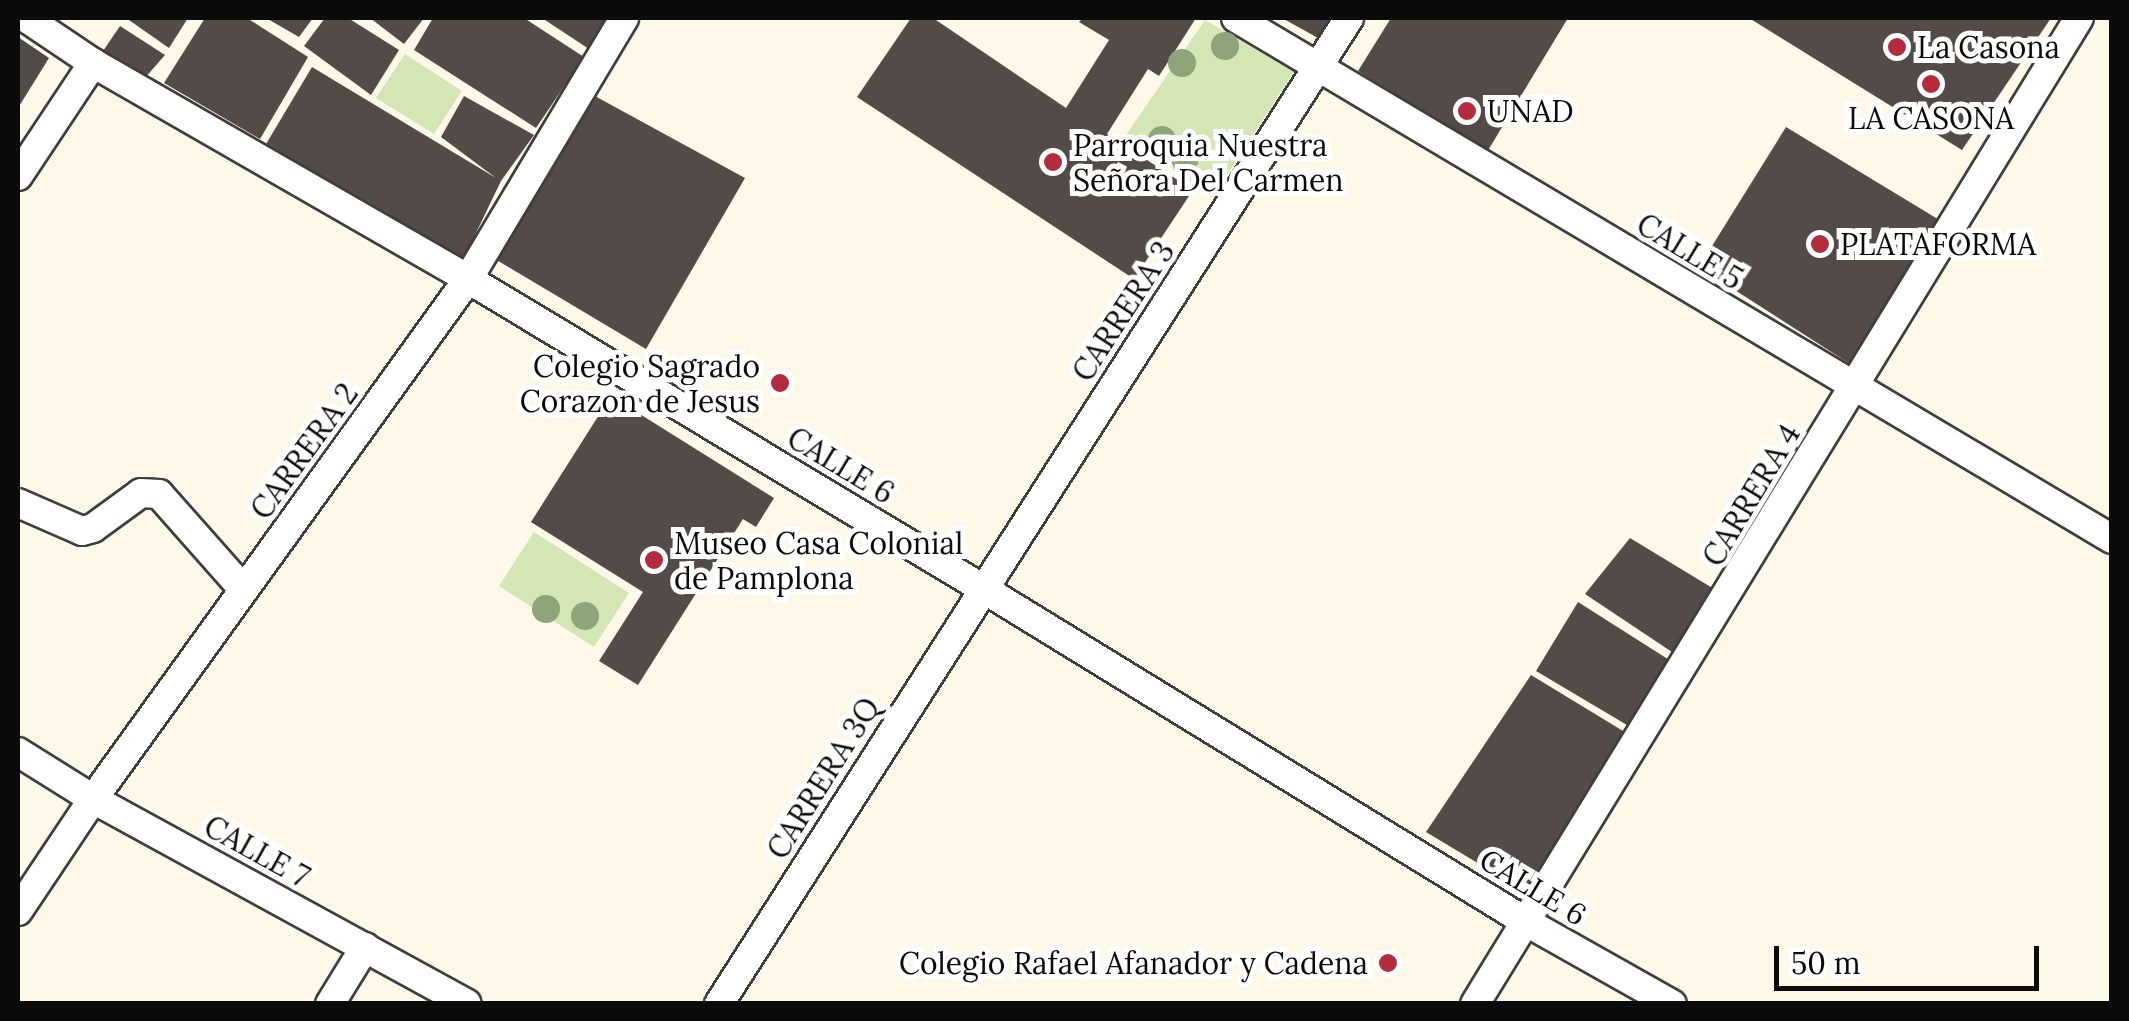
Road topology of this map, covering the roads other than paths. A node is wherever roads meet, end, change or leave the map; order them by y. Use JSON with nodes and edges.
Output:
{"nodes":[{"id":1,"x":26,"y":18,"type":"edge"},
{"id":2,"x":624,"y":18,"type":"edge"},
{"id":3,"x":1236,"y":18,"type":"edge"},
{"id":4,"x":1349,"y":18,"type":"edge"},
{"id":5,"x":2079,"y":18,"type":"edge"},
{"id":6,"x":93,"y":63,"type":"junction"},
{"id":7,"x":1319,"y":68,"type":"junction"},
{"id":8,"x":18,"y":176,"type":"edge"},
{"id":9,"x":468,"y":280,"type":"junction"},
{"id":10,"x":1855,"y":388,"type":"junction"},
{"id":11,"x":18,"y":503,"type":"edge"},
{"id":12,"x":2112,"y":539,"type":"edge"},
{"id":13,"x":982,"y":588,"type":"junction"},
{"id":14,"x":244,"y":590,"type":"junction"},
{"id":15,"x":18,"y":752,"type":"edge"},
{"id":16,"x":93,"y":799,"type":"junction"},
{"id":17,"x":18,"y":911,"type":"edge"},
{"id":18,"x":1528,"y":923,"type":"junction"},
{"id":19,"x":365,"y":948,"type":"junction"},
{"id":20,"x":330,"y":1004,"type":"edge"},
{"id":21,"x":467,"y":1004,"type":"edge"},
{"id":22,"x":719,"y":1004,"type":"edge"},
{"id":23,"x":1476,"y":1004,"type":"edge"},
{"id":24,"x":1672,"y":1004,"type":"edge"}],
"edges":[{"from":1,"to":6,"type":"street","name":"CALLE 6"},
{"from":2,"to":9,"type":"street","name":"CARRERA 2"},
{"from":3,"to":7,"type":"street","name":"CALLE 5"},
{"from":4,"to":7,"type":"street","name":"CARRERA 3"},
{"from":5,"to":10,"type":"street","name":"CARRERA 4"},
{"from":6,"to":8,"type":"street"},
{"from":6,"to":9,"type":"street","name":"CALLE 6"},
{"from":7,"to":10,"type":"street","name":"CALLE 5"},
{"from":7,"to":13,"type":"street","name":"CARRERA 3"},
{"from":9,"to":13,"type":"street","name":"CALLE 6"},
{"from":9,"to":14,"type":"street","name":"CARRERA 2"},
{"from":10,"to":12,"type":"street","name":"CALLE 5"},
{"from":10,"to":18,"type":"street","name":"CARRERA 4"},
{"from":11,"to":14,"type":"street"},
{"from":13,"to":18,"type":"street","name":"CALLE 6"},
{"from":13,"to":22,"type":"street","name":"CARRERA 3Q"},
{"from":14,"to":16,"type":"street","name":"CARRERA 2"},
{"from":15,"to":16,"type":"street","name":"CALLE 7"},
{"from":16,"to":17,"type":"street","name":"CARRERA 2"},
{"from":16,"to":19,"type":"street","name":"CALLE 7"},
{"from":18,"to":23,"type":"street","name":"CARRERA 4"},
{"from":18,"to":24,"type":"street","name":"CALLE 6"},
{"from":19,"to":20,"type":"street"},
{"from":19,"to":21,"type":"street","name":"CALLE 7"}]}
